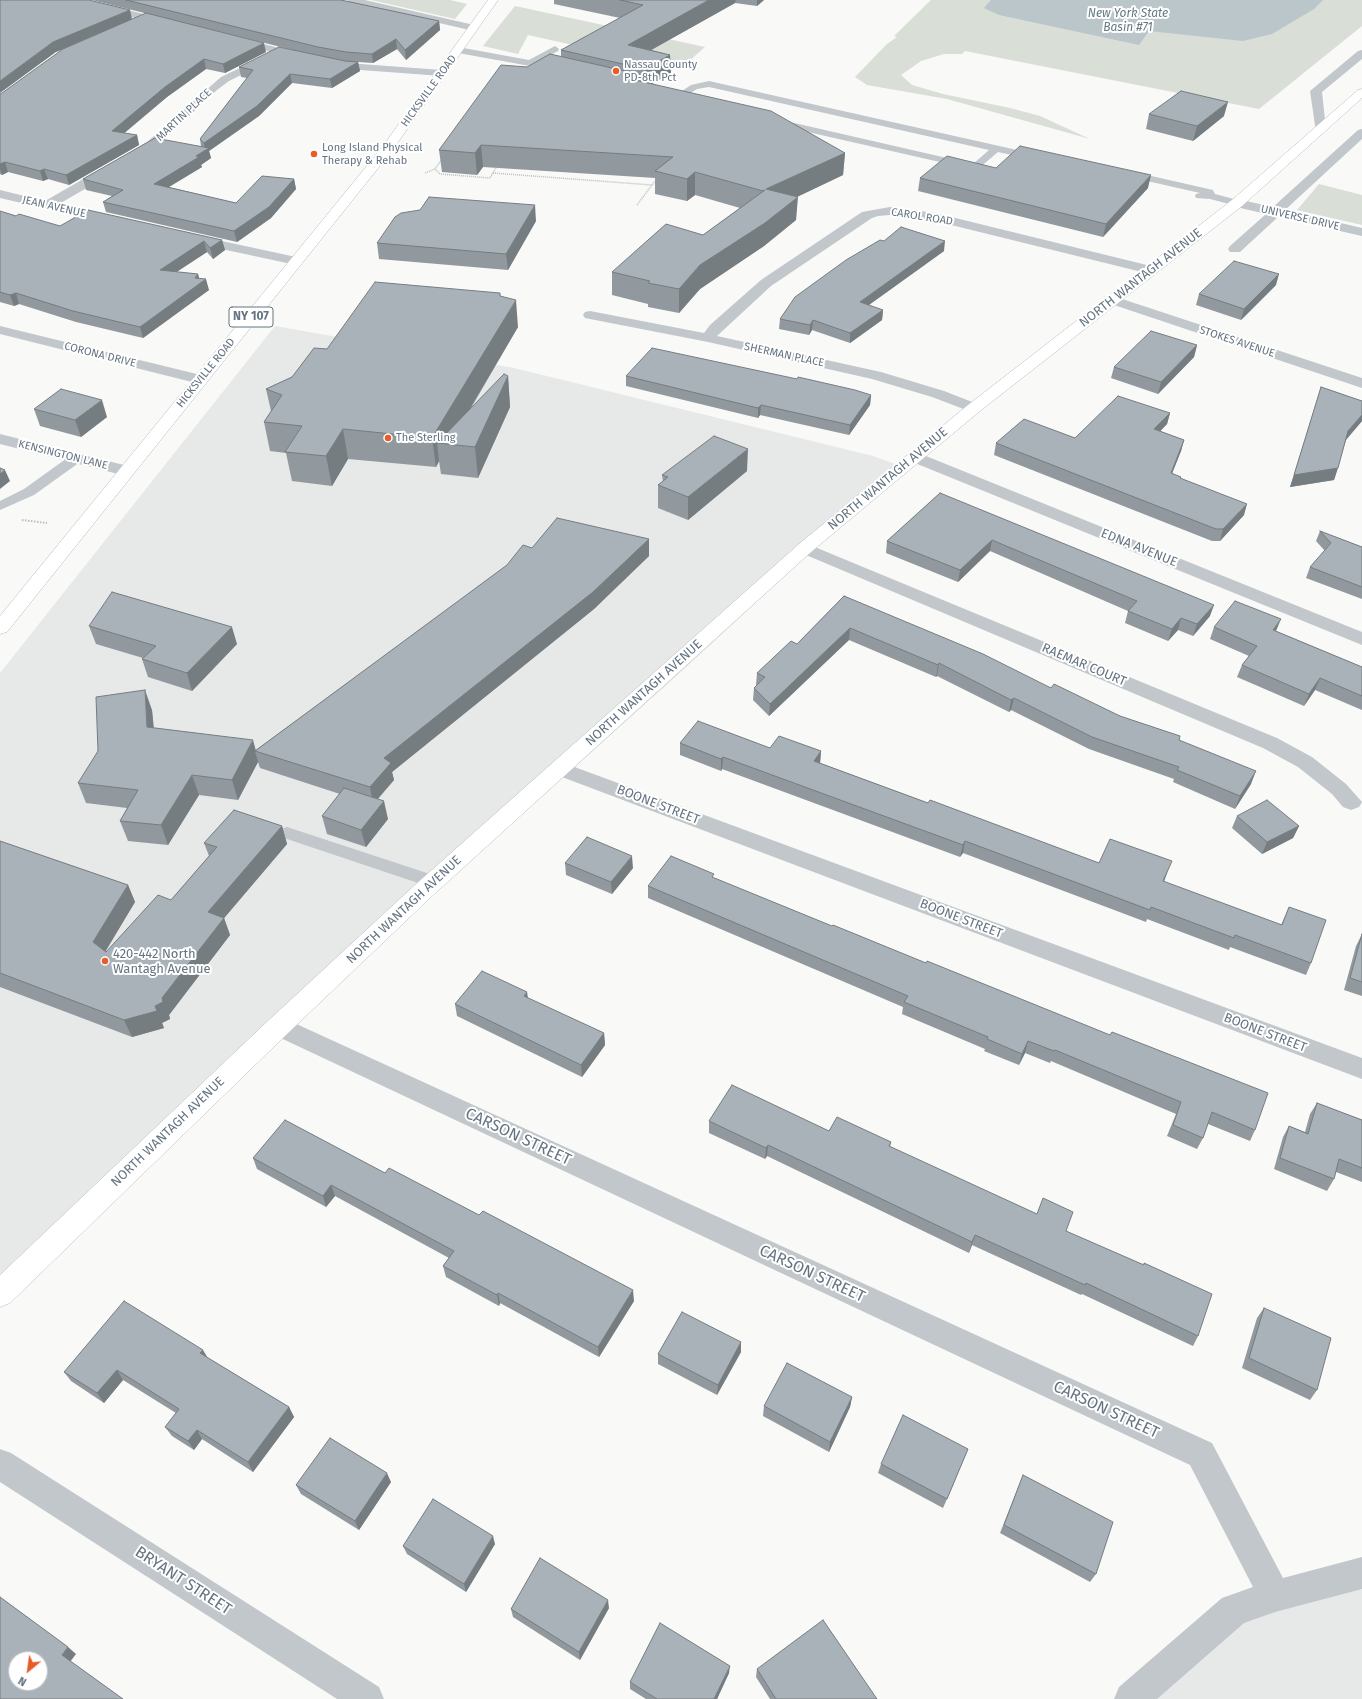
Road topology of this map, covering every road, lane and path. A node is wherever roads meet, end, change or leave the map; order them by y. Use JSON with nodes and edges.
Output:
{"nodes":[{"id":1,"x":74,"y":0,"type":"edge"},
{"id":2,"x":352,"y":0,"type":"edge"},
{"id":3,"x":493,"y":0,"type":"edge"},
{"id":4,"x":147,"y":18,"type":"junction"},
{"id":5,"x":177,"y":26,"type":"edge"},
{"id":6,"x":127,"y":27,"type":"edge"},
{"id":7,"x":474,"y":28,"type":"junction"},
{"id":8,"x":229,"y":38,"type":"edge"},
{"id":9,"x":555,"y":49,"type":"dead end"},
{"id":10,"x":458,"y":50,"type":"junction"},
{"id":11,"x":280,"y":51,"type":"junction"},
{"id":12,"x":1362,"y":52,"type":"edge"},
{"id":13,"x":530,"y":64,"type":"junction"},
{"id":14,"x":540,"y":67,"type":"edge"},
{"id":15,"x":442,"y":73,"type":"junction"},
{"id":16,"x":1362,"y":92,"type":"edge"},
{"id":17,"x":690,"y":102,"type":"edge"},
{"id":18,"x":767,"y":120,"type":"edge"},
{"id":19,"x":1320,"y":129,"type":"junction"},
{"id":20,"x":1362,"y":133,"type":"edge"},
{"id":21,"x":996,"y":149,"type":"junction"},
{"id":22,"x":443,"y":158,"type":"edge"},
{"id":23,"x":1048,"y":160,"type":"edge"},
{"id":24,"x":500,"y":161,"type":"edge"},
{"id":25,"x":435,"y":169,"type":"junction"},
{"id":26,"x":425,"y":173,"type":"dead end"},
{"id":27,"x":493,"y":173,"type":"junction"},
{"id":28,"x":1114,"y":174,"type":"edge"},
{"id":29,"x":661,"y":176,"type":"edge"},
{"id":30,"x":652,"y":185,"type":"junction"},
{"id":31,"x":0,"y":194,"type":"edge"},
{"id":32,"x":1237,"y":203,"type":"junction"},
{"id":33,"x":47,"y":205,"type":"junction"},
{"id":34,"x":637,"y":205,"type":"dead end"},
{"id":35,"x":1276,"y":212,"type":"junction"},
{"id":36,"x":123,"y":222,"type":"edge"},
{"id":37,"x":1362,"y":232,"type":"edge"},
{"id":38,"x":184,"y":236,"type":"edge"},
{"id":39,"x":1235,"y":248,"type":"dead end"},
{"id":40,"x":296,"y":261,"type":"junction"},
{"id":41,"x":1150,"y":270,"type":"junction"},
{"id":42,"x":1113,"y":300,"type":"junction"},
{"id":43,"x":590,"y":315,"type":"dead end"},
{"id":44,"x":0,"y":330,"type":"edge"},
{"id":45,"x":708,"y":338,"type":"junction"},
{"id":46,"x":200,"y":379,"type":"junction"},
{"id":47,"x":1362,"y":383,"type":"edge"},
{"id":48,"x":974,"y":408,"type":"junction"},
{"id":49,"x":0,"y":439,"type":"edge"},
{"id":50,"x":916,"y":457,"type":"junction"},
{"id":51,"x":75,"y":459,"type":"junction"},
{"id":52,"x":126,"y":471,"type":"junction"},
{"id":53,"x":0,"y":506,"type":"edge"},
{"id":54,"x":805,"y":548,"type":"junction"},
{"id":55,"x":0,"y":628,"type":"edge"},
{"id":56,"x":1362,"y":640,"type":"edge"},
{"id":57,"x":561,"y":769,"type":"junction"},
{"id":58,"x":1351,"y":802,"type":"dead end"},
{"id":59,"x":287,"y":833,"type":"dead end"},
{"id":60,"x":433,"y":882,"type":"junction"},
{"id":61,"x":279,"y":1026,"type":"junction"},
{"id":62,"x":1362,"y":1069,"type":"edge"},
{"id":63,"x":0,"y":1294,"type":"edge"},
{"id":64,"x":0,"y":1464,"type":"edge"},
{"id":65,"x":1362,"y":1573,"type":"edge"},
{"id":66,"x":1275,"y":1596,"type":"junction"},
{"id":67,"x":367,"y":1699,"type":"edge"},
{"id":68,"x":1131,"y":1699,"type":"edge"}],
"edges":[{"from":1,"to":4,"type":"street"},
{"from":2,"to":7,"type":"street"},
{"from":3,"to":7,"type":"main road","name":"HICKSVILLE ROAD","number":"NY 107"},
{"from":4,"to":5,"type":"street"},
{"from":4,"to":6,"type":"street"},
{"from":7,"to":10,"type":"main road","name":"HICKSVILLE ROAD","number":"NY 107"},
{"from":8,"to":11,"type":"street"},
{"from":9,"to":13,"type":"lane"},
{"from":10,"to":13,"type":"lane"},
{"from":10,"to":15,"type":"main road","name":"HICKSVILLE ROAD","number":"NY 107"},
{"from":11,"to":15,"type":"street"},
{"from":11,"to":33,"type":"street","name":"MARTIN PLACE"},
{"from":12,"to":19,"type":"street"},
{"from":13,"to":14,"type":"lane"},
{"from":15,"to":40,"type":"main road","name":"HICKSVILLE ROAD","number":"NY 107"},
{"from":16,"to":19,"type":"main road","name":"NORTH WANTAGH AVENUE"},
{"from":17,"to":21,"type":"lane"},
{"from":18,"to":21,"type":"lane"},
{"from":19,"to":32,"type":"main road","name":"NORTH WANTAGH AVENUE"},
{"from":20,"to":35,"type":"street"},
{"from":21,"to":23,"type":"lane"},
{"from":22,"to":25,"type":"path"},
{"from":24,"to":27,"type":"path"},
{"from":25,"to":26,"type":"path"},
{"from":25,"to":27,"type":"path"},
{"from":27,"to":30,"type":"path"},
{"from":28,"to":32,"type":"lane"},
{"from":29,"to":30,"type":"path"},
{"from":30,"to":34,"type":"path"},
{"from":31,"to":33,"type":"street","name":"JEAN AVENUE"},
{"from":32,"to":35,"type":"street","name":"UNIVERSE DRIVE"},
{"from":32,"to":41,"type":"main road","name":"NORTH WANTAGH AVENUE"},
{"from":33,"to":36,"type":"street","name":"JEAN AVENUE"},
{"from":35,"to":37,"type":"street","name":"UNIVERSE DRIVE"},
{"from":35,"to":39,"type":"street"},
{"from":38,"to":40,"type":"street"},
{"from":40,"to":46,"type":"main road","name":"HICKSVILLE ROAD","number":"NY 107"},
{"from":41,"to":42,"type":"main road","name":"NORTH WANTAGH AVENUE"},
{"from":41,"to":45,"type":"street","name":"CAROL ROAD"},
{"from":42,"to":47,"type":"street","name":"STOKES AVENUE"},
{"from":42,"to":48,"type":"main road","name":"NORTH WANTAGH AVENUE"},
{"from":43,"to":45,"type":"street","name":"SHERMAN PLACE"},
{"from":44,"to":46,"type":"street","name":"CORONA DRIVE"},
{"from":45,"to":48,"type":"street","name":"SHERMAN PLACE"},
{"from":46,"to":52,"type":"main road","name":"HICKSVILLE ROAD","number":"NY 107"},
{"from":48,"to":50,"type":"main road","name":"NORTH WANTAGH AVENUE"},
{"from":49,"to":51,"type":"street","name":"KENSINGTON LANE"},
{"from":50,"to":54,"type":"main road","name":"NORTH WANTAGH AVENUE"},
{"from":50,"to":56,"type":"street","name":"EDNA AVENUE"},
{"from":51,"to":52,"type":"street","name":"KENSINGTON LANE"},
{"from":51,"to":53,"type":"lane"},
{"from":52,"to":55,"type":"main road","name":"HICKSVILLE ROAD","number":"NY 107"},
{"from":54,"to":57,"type":"main road","name":"NORTH WANTAGH AVENUE"},
{"from":54,"to":58,"type":"street","name":"RAEMAR COURT"},
{"from":57,"to":60,"type":"main road","name":"NORTH WANTAGH AVENUE"},
{"from":57,"to":62,"type":"street","name":"BOONE STREET"},
{"from":59,"to":60,"type":"lane"},
{"from":60,"to":61,"type":"main road","name":"NORTH WANTAGH AVENUE"},
{"from":61,"to":63,"type":"main road","name":"NORTH WANTAGH AVENUE"},
{"from":61,"to":66,"type":"street","name":"CARSON STREET"},
{"from":64,"to":67,"type":"street","name":"BRYANT STREET"},
{"from":65,"to":66,"type":"street"},
{"from":66,"to":68,"type":"street"}]}
